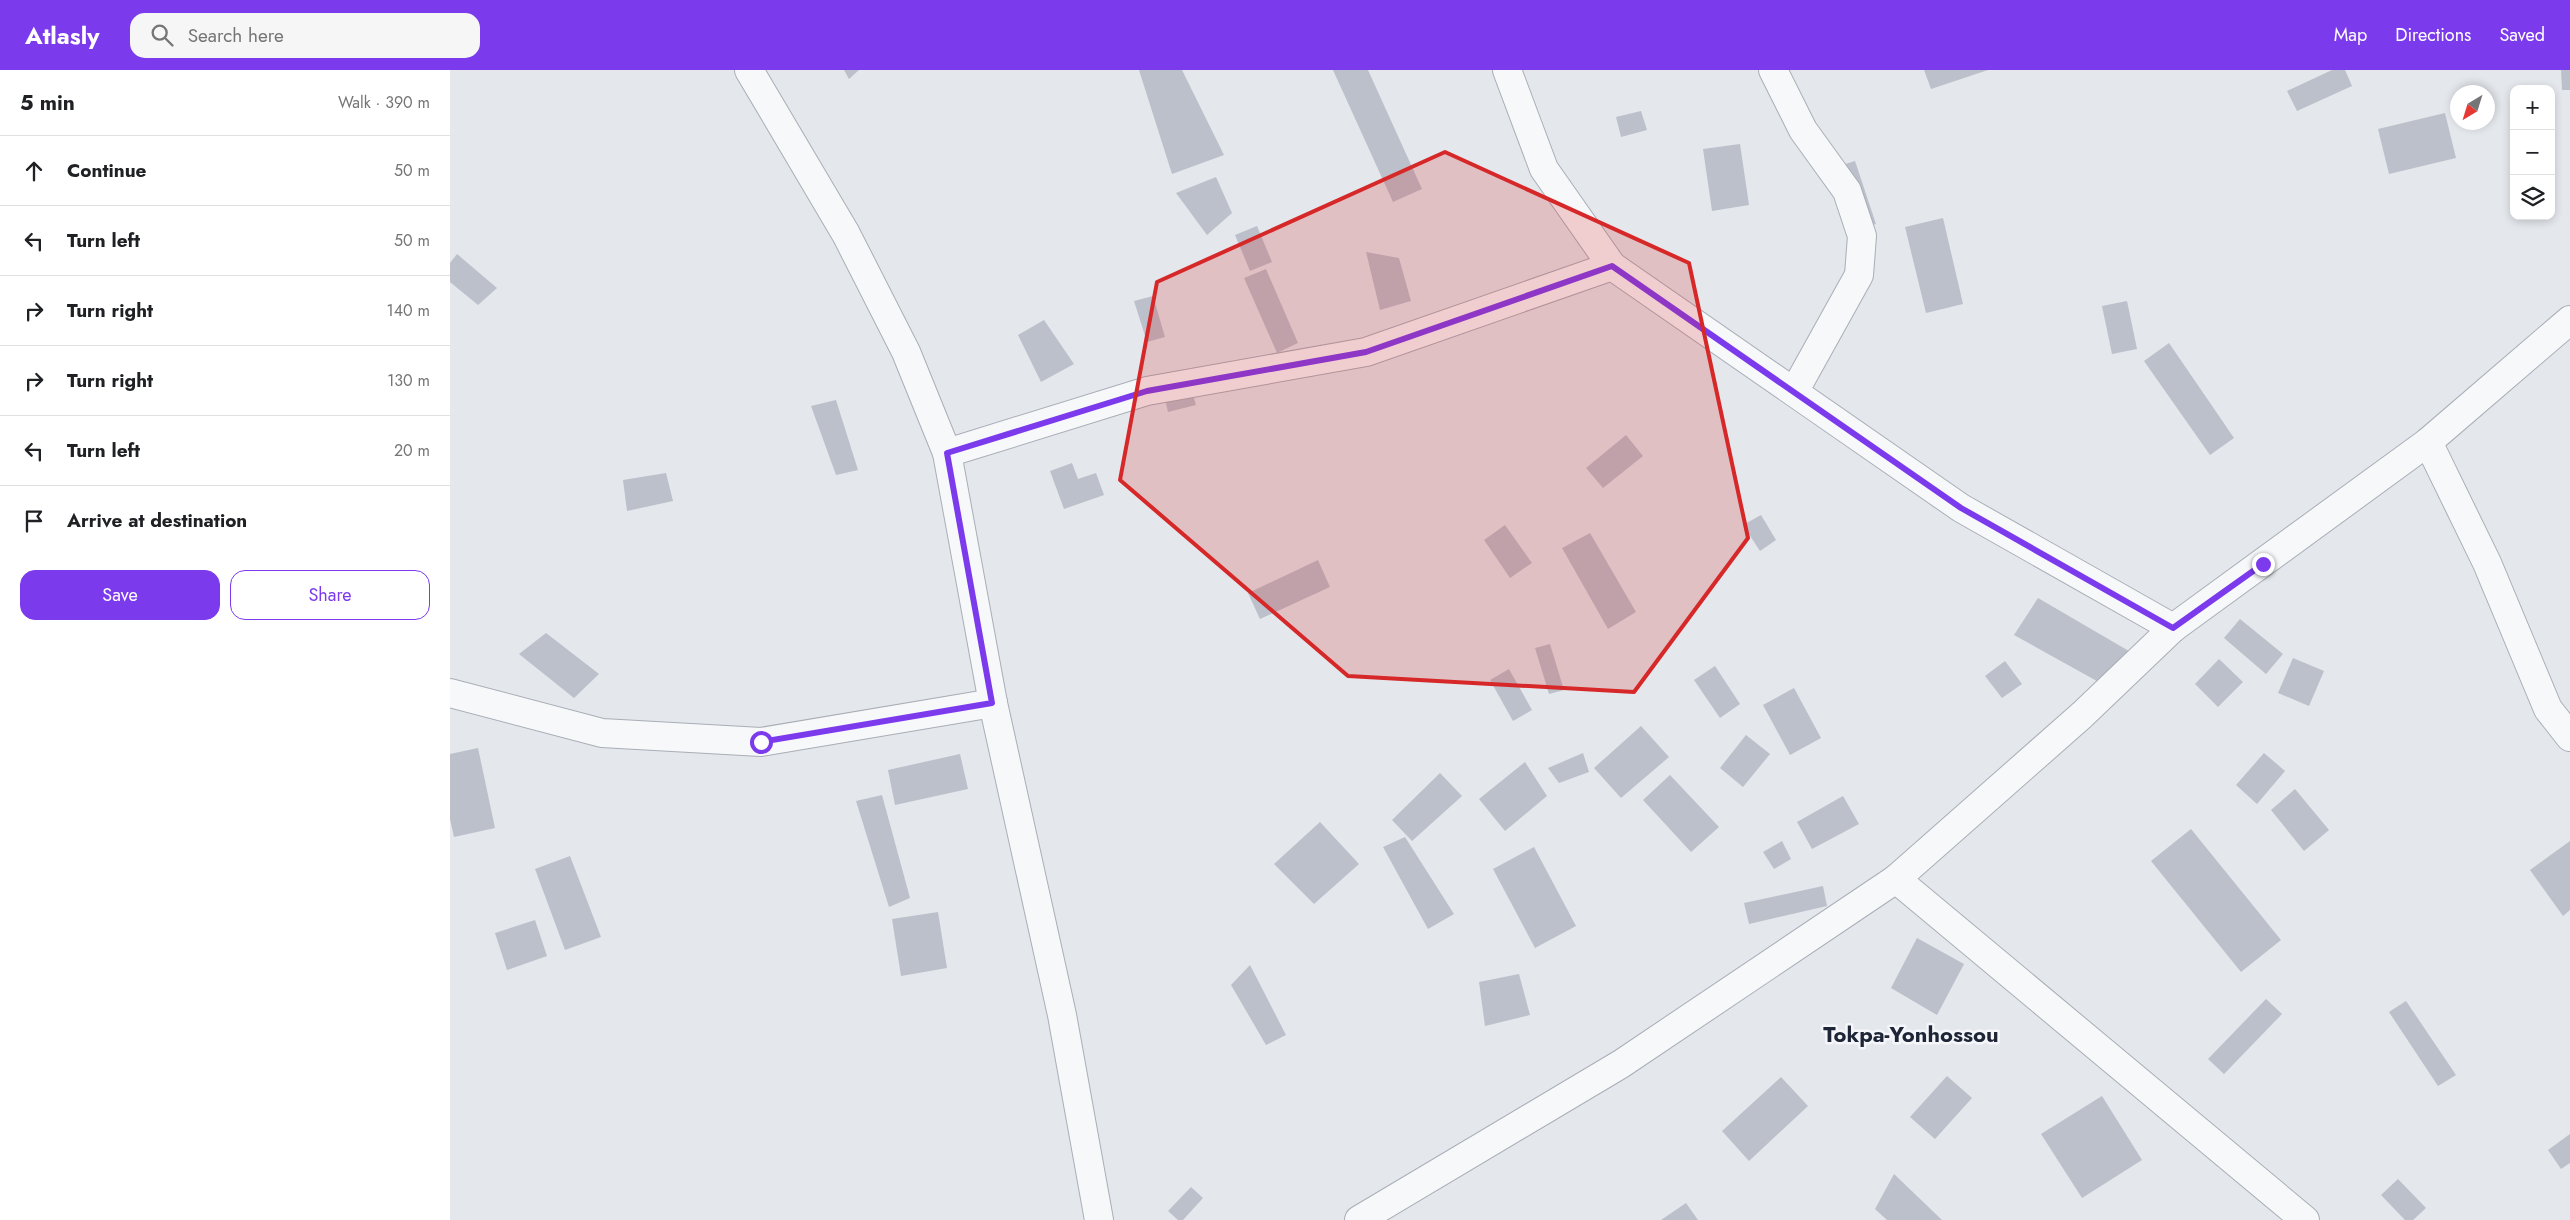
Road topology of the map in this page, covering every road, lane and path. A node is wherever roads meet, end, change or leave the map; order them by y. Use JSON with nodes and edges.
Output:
{"nodes":[{"id":1,"x":749,"y":70,"type":"edge"},
{"id":2,"x":1507,"y":70,"type":"edge"},
{"id":3,"x":1773,"y":70,"type":"edge"},
{"id":4,"x":1612,"y":266,"type":"junction"},
{"id":5,"x":2570,"y":320,"type":"edge"},
{"id":6,"x":1794,"y":392,"type":"junction"},
{"id":7,"x":2428,"y":442,"type":"junction"},
{"id":8,"x":947,"y":453,"type":"junction"},
{"id":9,"x":2173,"y":628,"type":"junction"},
{"id":10,"x":450,"y":693,"type":"edge"},
{"id":11,"x":992,"y":703,"type":"junction"},
{"id":12,"x":2570,"y":737,"type":"edge"},
{"id":13,"x":1896,"y":879,"type":"junction"},
{"id":14,"x":1099,"y":1220,"type":"edge"},
{"id":15,"x":1359,"y":1220,"type":"edge"},
{"id":16,"x":2306,"y":1220,"type":"edge"}],
"edges":[{"from":1,"to":8,"type":"street"},
{"from":2,"to":4,"type":"street"},
{"from":3,"to":6,"type":"street"},
{"from":4,"to":6,"type":"street"},
{"from":4,"to":8,"type":"street"},
{"from":5,"to":7,"type":"street"},
{"from":6,"to":9,"type":"street"},
{"from":7,"to":9,"type":"street"},
{"from":7,"to":12,"type":"street"},
{"from":8,"to":11,"type":"street"},
{"from":9,"to":13,"type":"street"},
{"from":10,"to":11,"type":"street"},
{"from":11,"to":14,"type":"street"},
{"from":13,"to":15,"type":"street"},
{"from":13,"to":16,"type":"street"}]}
